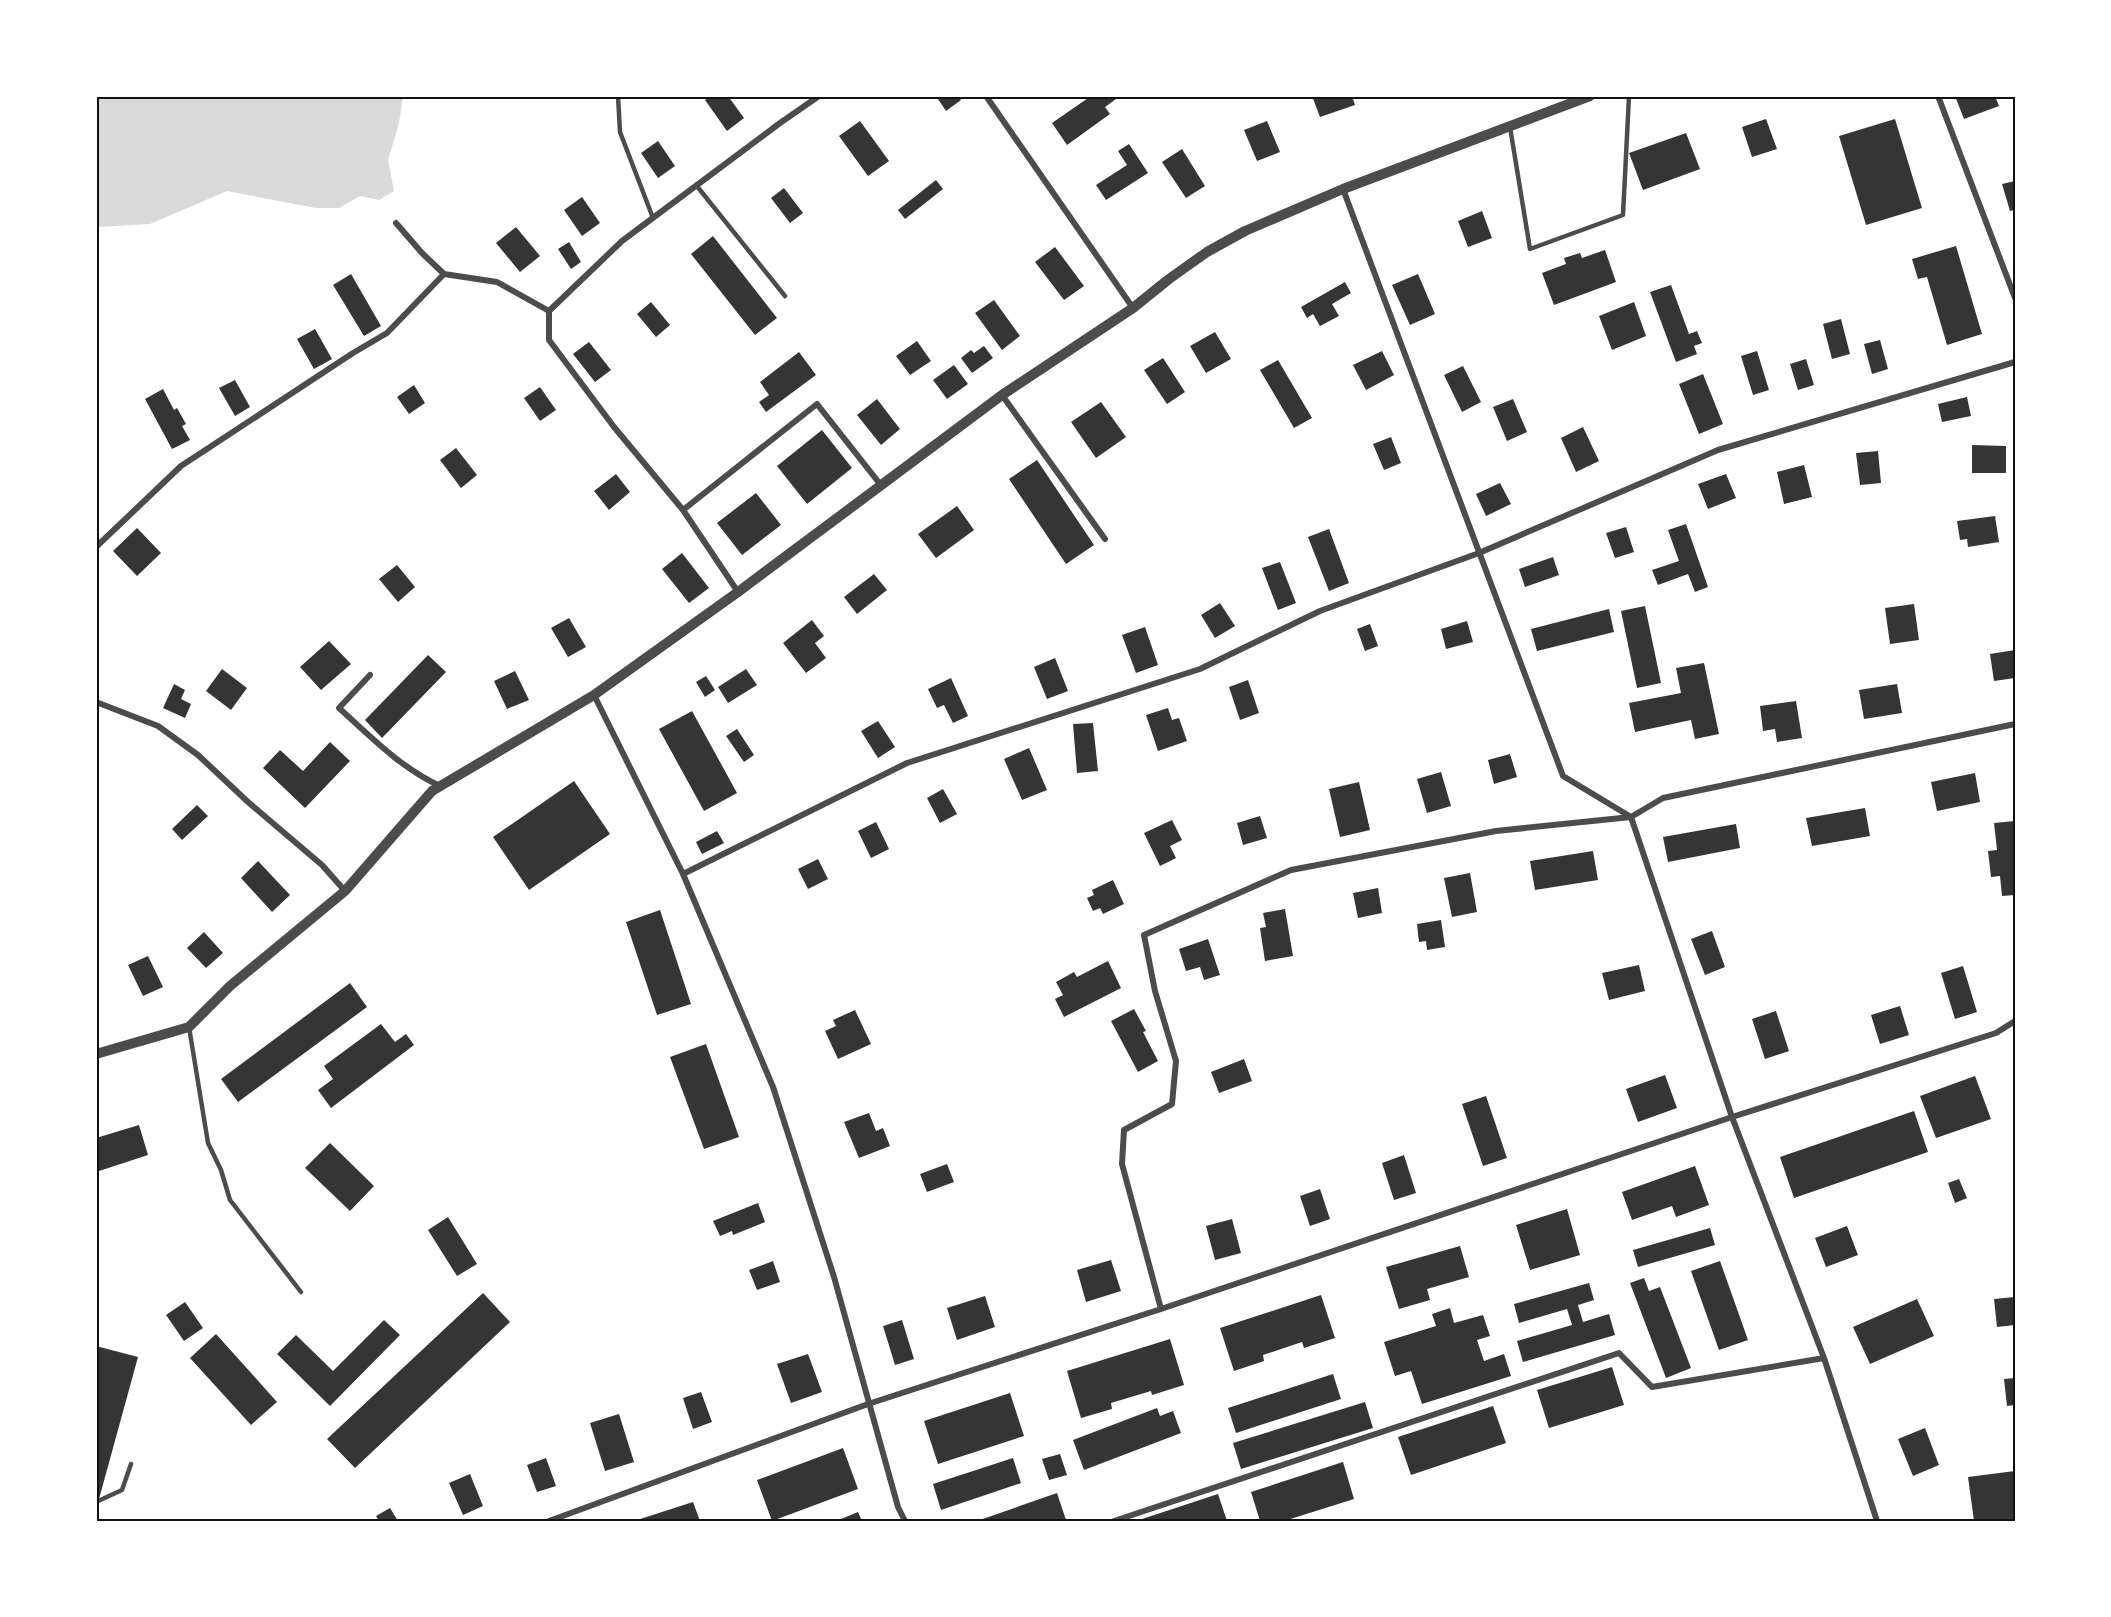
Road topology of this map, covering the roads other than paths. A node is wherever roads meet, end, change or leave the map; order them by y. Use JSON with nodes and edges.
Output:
{"nodes":[{"id":1,"x":618,"y":96,"type":"edge"},
{"id":2,"x":819,"y":96,"type":"edge"},
{"id":3,"x":987,"y":96,"type":"edge"},
{"id":4,"x":1590,"y":96,"type":"edge"},
{"id":5,"x":1629,"y":96,"type":"edge"},
{"id":6,"x":1938,"y":96,"type":"edge"},
{"id":7,"x":1510,"y":127,"type":"junction"},
{"id":8,"x":696,"y":185,"type":"junction"},
{"id":9,"x":1343,"y":189,"type":"junction"},
{"id":10,"x":653,"y":218,"type":"junction"},
{"id":11,"x":396,"y":223,"type":"dead end"},
{"id":12,"x":444,"y":274,"type":"junction"},
{"id":13,"x":785,"y":296,"type":"dead end"},
{"id":14,"x":2015,"y":298,"type":"edge"},
{"id":15,"x":1133,"y":308,"type":"junction"},
{"id":16,"x":549,"y":311,"type":"junction"},
{"id":17,"x":2015,"y":362,"type":"edge"},
{"id":18,"x":1002,"y":395,"type":"junction"},
{"id":19,"x":880,"y":484,"type":"junction"},
{"id":20,"x":683,"y":510,"type":"junction"},
{"id":21,"x":1105,"y":539,"type":"dead end"},
{"id":22,"x":96,"y":547,"type":"edge"},
{"id":23,"x":1479,"y":553,"type":"junction"},
{"id":24,"x":738,"y":592,"type":"junction"},
{"id":25,"x":370,"y":675,"type":"dead end"},
{"id":26,"x":594,"y":695,"type":"junction"},
{"id":27,"x":96,"y":702,"type":"edge"},
{"id":28,"x":2015,"y":723,"type":"edge"},
{"id":29,"x":440,"y":786,"type":"junction"},
{"id":30,"x":1631,"y":817,"type":"junction"},
{"id":31,"x":683,"y":874,"type":"junction"},
{"id":32,"x":345,"y":891,"type":"junction"},
{"id":33,"x":2015,"y":1021,"type":"edge"},
{"id":34,"x":189,"y":1027,"type":"junction"},
{"id":35,"x":96,"y":1054,"type":"edge"},
{"id":36,"x":1732,"y":1117,"type":"junction"},
{"id":37,"x":302,"y":1292,"type":"dead end"},
{"id":38,"x":1161,"y":1309,"type":"junction"},
{"id":39,"x":1824,"y":1358,"type":"junction"},
{"id":40,"x":868,"y":1404,"type":"junction"},
{"id":41,"x":131,"y":1464,"type":"dead end"},
{"id":42,"x":96,"y":1502,"type":"edge"},
{"id":43,"x":549,"y":1521,"type":"edge"},
{"id":44,"x":905,"y":1521,"type":"edge"},
{"id":45,"x":1114,"y":1521,"type":"edge"},
{"id":46,"x":1877,"y":1521,"type":"edge"}],
"edges":[{"from":1,"to":10,"type":"lane"},
{"from":2,"to":8,"type":"street"},
{"from":3,"to":15,"type":"street"},
{"from":4,"to":7,"type":"street"},
{"from":5,"to":7,"type":"lane"},
{"from":6,"to":14,"type":"street"},
{"from":7,"to":9,"type":"street"},
{"from":8,"to":10,"type":"street"},
{"from":8,"to":13,"type":"lane"},
{"from":9,"to":15,"type":"street"},
{"from":9,"to":23,"type":"street"},
{"from":10,"to":16,"type":"street"},
{"from":11,"to":12,"type":"street"},
{"from":12,"to":16,"type":"street"},
{"from":12,"to":22,"type":"street"},
{"from":15,"to":18,"type":"street"},
{"from":16,"to":20,"type":"street"},
{"from":17,"to":23,"type":"street"},
{"from":18,"to":19,"type":"street"},
{"from":18,"to":21,"type":"street"},
{"from":19,"to":20,"type":"street"},
{"from":19,"to":24,"type":"street"},
{"from":20,"to":24,"type":"street"},
{"from":23,"to":30,"type":"street"},
{"from":23,"to":31,"type":"street"},
{"from":24,"to":26,"type":"street"},
{"from":25,"to":29,"type":"street"},
{"from":26,"to":29,"type":"street"},
{"from":26,"to":31,"type":"street"},
{"from":27,"to":32,"type":"street"},
{"from":28,"to":30,"type":"street"},
{"from":29,"to":32,"type":"street"},
{"from":30,"to":36,"type":"street"},
{"from":30,"to":38,"type":"street"},
{"from":31,"to":40,"type":"street"},
{"from":32,"to":34,"type":"street"},
{"from":33,"to":36,"type":"street"},
{"from":34,"to":35,"type":"street"},
{"from":34,"to":37,"type":"lane"},
{"from":36,"to":38,"type":"street"},
{"from":36,"to":39,"type":"street"},
{"from":38,"to":40,"type":"street"},
{"from":39,"to":45,"type":"street"},
{"from":39,"to":46,"type":"street"},
{"from":40,"to":43,"type":"street"},
{"from":40,"to":44,"type":"street"},
{"from":41,"to":42,"type":"lane"}]}
